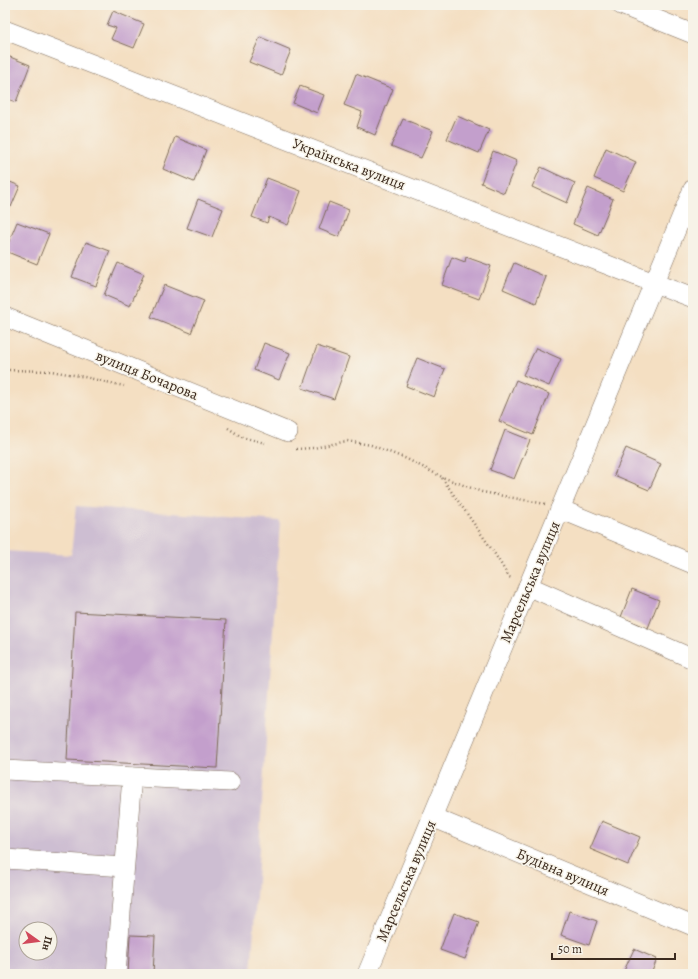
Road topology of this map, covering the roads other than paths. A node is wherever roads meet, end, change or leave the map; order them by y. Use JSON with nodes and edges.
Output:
{"nodes":[{"id":1,"x":621,"y":5,"type":"edge"},
{"id":2,"x":5,"y":30,"type":"edge"},
{"id":3,"x":693,"y":34,"type":"edge"},
{"id":4,"x":693,"y":189,"type":"edge"},
{"id":5,"x":654,"y":283,"type":"junction"},
{"id":6,"x":693,"y":298,"type":"edge"},
{"id":7,"x":5,"y":317,"type":"edge"},
{"id":8,"x":288,"y":432,"type":"dead end"},
{"id":9,"x":560,"y":509,"type":"junction"},
{"id":10,"x":693,"y":564,"type":"edge"},
{"id":11,"x":528,"y":586,"type":"junction"},
{"id":12,"x":693,"y":659,"type":"edge"},
{"id":13,"x":5,"y":770,"type":"edge"},
{"id":14,"x":132,"y":777,"type":"junction"},
{"id":15,"x":230,"y":782,"type":"dead end"},
{"id":16,"x":432,"y":818,"type":"junction"},
{"id":17,"x":5,"y":859,"type":"edge"},
{"id":18,"x":124,"y":867,"type":"junction"},
{"id":19,"x":693,"y":926,"type":"edge"},
{"id":20,"x":116,"y":974,"type":"edge"},
{"id":21,"x":367,"y":974,"type":"edge"}],
"edges":[{"from":1,"to":3,"type":"street"},
{"from":2,"to":5,"type":"street","name":"Українська вулиця"},
{"from":4,"to":5,"type":"street","name":"Марсельська вулиця"},
{"from":5,"to":6,"type":"street","name":"Українська вулиця"},
{"from":5,"to":9,"type":"street","name":"Марсельська вулиця"},
{"from":7,"to":8,"type":"street","name":"вулиця Бочарова"},
{"from":9,"to":10,"type":"street"},
{"from":9,"to":11,"type":"street","name":"Марсельська вулиця"},
{"from":11,"to":12,"type":"street"},
{"from":11,"to":16,"type":"street","name":"Марсельська вулиця"},
{"from":13,"to":14,"type":"street"},
{"from":14,"to":15,"type":"street"},
{"from":14,"to":18,"type":"street"},
{"from":16,"to":19,"type":"street","name":"Будівна вулиця"},
{"from":16,"to":21,"type":"street","name":"Марсельська вулиця"},
{"from":17,"to":18,"type":"street"},
{"from":18,"to":20,"type":"street"}]}
